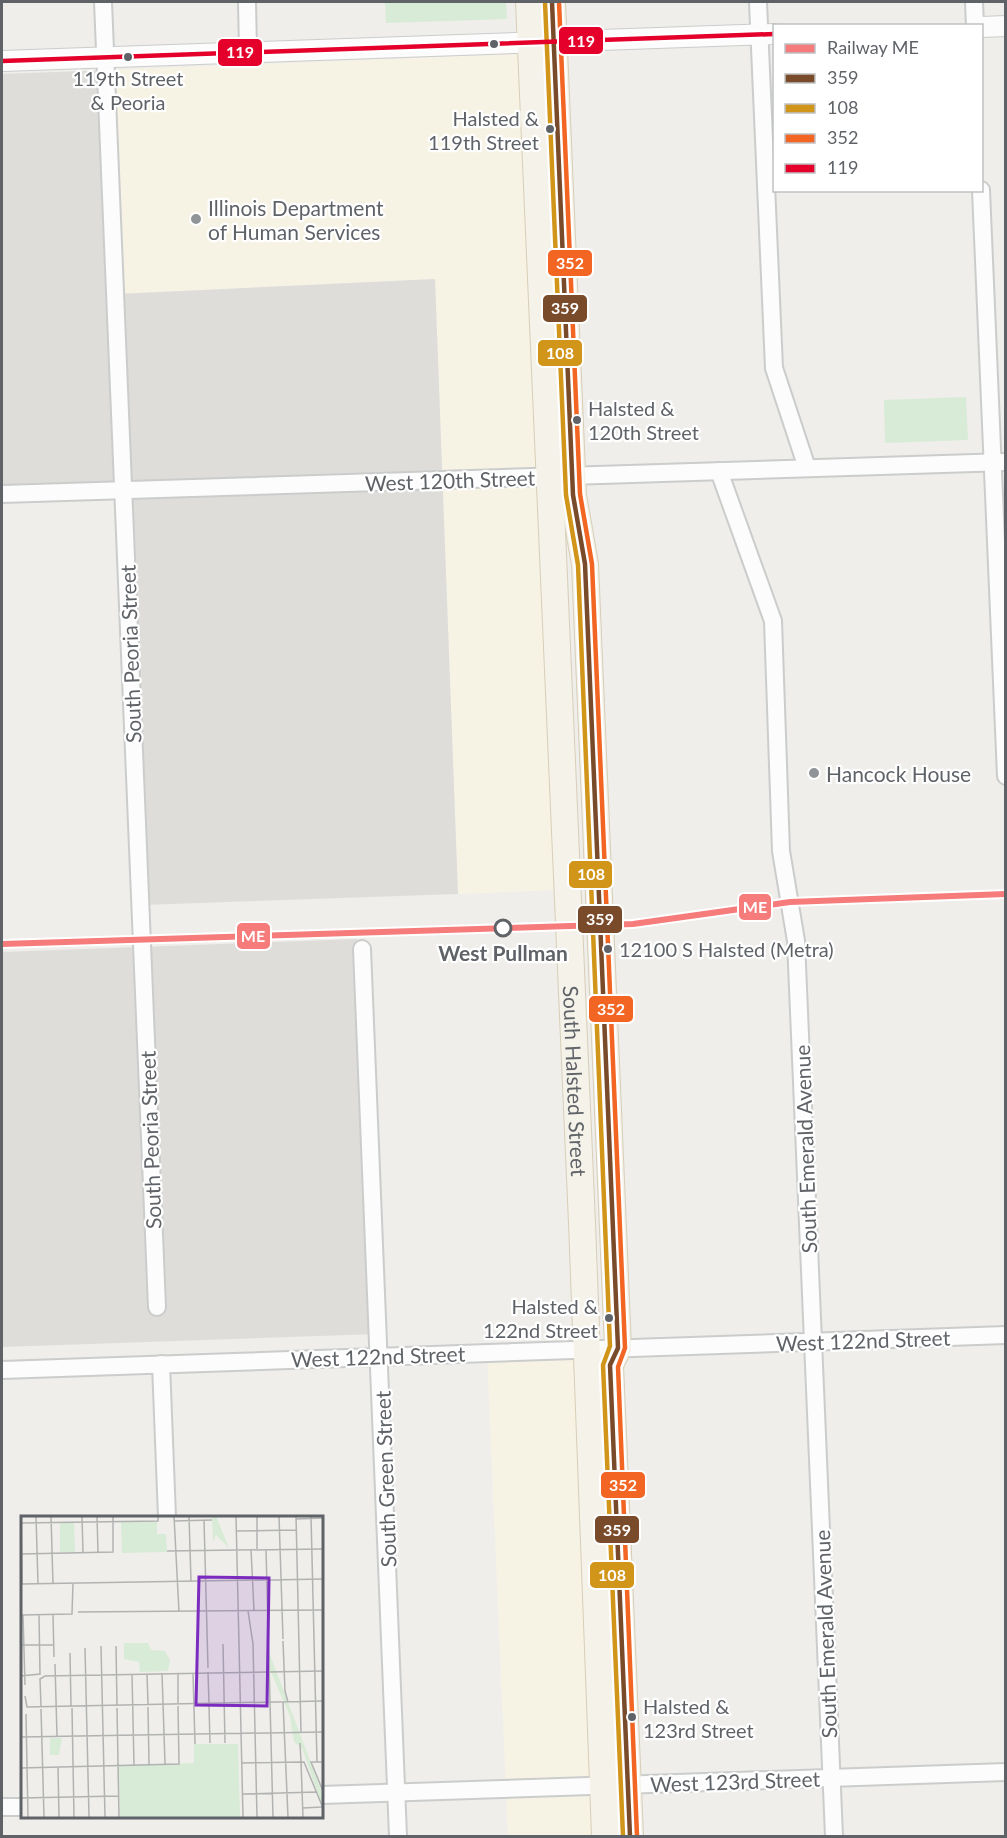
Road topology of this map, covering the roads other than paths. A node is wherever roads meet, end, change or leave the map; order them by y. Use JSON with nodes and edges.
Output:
{"nodes":[{"id":1,"x":103,"y":2,"type":"edge"},
{"id":2,"x":247,"y":2,"type":"edge"},
{"id":3,"x":529,"y":2,"type":"edge"},
{"id":4,"x":552,"y":2,"type":"edge"},
{"id":5,"x":758,"y":2,"type":"edge"},
{"id":6,"x":974,"y":2,"type":"edge"},
{"id":7,"x":975,"y":24,"type":"edge"},
{"id":8,"x":1005,"y":26,"type":"edge"},
{"id":9,"x":983,"y":27,"type":"edge"},
{"id":10,"x":767,"y":34,"type":"edge"},
{"id":11,"x":543,"y":41,"type":"junction"},
{"id":12,"x":248,"y":51,"type":"junction"},
{"id":13,"x":106,"y":57,"type":"junction"},
{"id":14,"x":2,"y":60,"type":"edge"},
{"id":15,"x":981,"y":192,"type":"edge"},
{"id":16,"x":999,"y":462,"type":"edge"},
{"id":17,"x":807,"y":468,"type":"junction"},
{"id":18,"x":719,"y":471,"type":"junction"},
{"id":19,"x":561,"y":476,"type":"junction"},
{"id":20,"x":123,"y":490,"type":"junction"},
{"id":21,"x":2,"y":494,"type":"edge"},
{"id":22,"x":1005,"y":776,"type":"edge"},
{"id":23,"x":362,"y":949,"type":"dead end"},
{"id":24,"x":157,"y":1307,"type":"dead end"},
{"id":25,"x":1005,"y":1335,"type":"edge"},
{"id":26,"x":813,"y":1341,"type":"junction"},
{"id":27,"x":587,"y":1348,"type":"junction"},
{"id":28,"x":618,"y":1348,"type":"junction"},
{"id":29,"x":380,"y":1356,"type":"junction"},
{"id":30,"x":160,"y":1364,"type":"junction"},
{"id":31,"x":2,"y":1370,"type":"edge"},
{"id":32,"x":166,"y":1516,"type":"edge"},
{"id":33,"x":1005,"y":1772,"type":"edge"},
{"id":34,"x":831,"y":1778,"type":"junction"},
{"id":35,"x":616,"y":1785,"type":"junction"},
{"id":36,"x":396,"y":1793,"type":"junction"},
{"id":37,"x":322,"y":1795,"type":"edge"},
{"id":38,"x":21,"y":1807,"type":"edge"},
{"id":39,"x":2,"y":1808,"type":"edge"},
{"id":40,"x":398,"y":1836,"type":"edge"},
{"id":41,"x":605,"y":1836,"type":"edge"},
{"id":42,"x":630,"y":1836,"type":"edge"},
{"id":43,"x":834,"y":1836,"type":"edge"}],
"edges":[{"from":1,"to":13,"type":"street","name":"South Peoria Street"},
{"from":2,"to":12,"type":"street"},
{"from":3,"to":11,"type":"main road","name":"South Halsted Street"},
{"from":4,"to":11,"type":"main road","name":"South Halsted Street"},
{"from":5,"to":10,"type":"street"},
{"from":6,"to":7,"type":"street"},
{"from":8,"to":9,"type":"street"},
{"from":10,"to":11,"type":"street"},
{"from":10,"to":17,"type":"street"},
{"from":11,"to":12,"type":"street"},
{"from":11,"to":19,"type":"main road","name":"South Halsted Street"},
{"from":12,"to":13,"type":"street"},
{"from":13,"to":14,"type":"street"},
{"from":13,"to":20,"type":"street","name":"South Peoria Street"},
{"from":15,"to":16,"type":"street"},
{"from":16,"to":17,"type":"street","name":"West 120th Street"},
{"from":16,"to":22,"type":"street"},
{"from":17,"to":18,"type":"street","name":"West 120th Street"},
{"from":18,"to":19,"type":"street","name":"West 120th Street"},
{"from":18,"to":26,"type":"street","name":"South Emerald Avenue"},
{"from":19,"to":20,"type":"street","name":"West 120th Street"},
{"from":19,"to":27,"type":"main road","name":"South Halsted Street"},
{"from":19,"to":28,"type":"main road","name":"South Halsted Street"},
{"from":20,"to":21,"type":"street","name":"West 120th Street"},
{"from":20,"to":24,"type":"street","name":"South Peoria Street"},
{"from":23,"to":29,"type":"street","name":"South Green Street"},
{"from":25,"to":26,"type":"street","name":"West 122nd Street"},
{"from":26,"to":28,"type":"street","name":"West 122nd Street"},
{"from":26,"to":34,"type":"street","name":"South Emerald Avenue"},
{"from":27,"to":28,"type":"street","name":"West 122nd Street"},
{"from":27,"to":29,"type":"street","name":"West 122nd Street"},
{"from":27,"to":35,"type":"main road","name":"South Halsted Street"},
{"from":28,"to":35,"type":"main road","name":"South Halsted Street"},
{"from":29,"to":30,"type":"street","name":"West 122nd Street"},
{"from":29,"to":36,"type":"street","name":"South Green Street"},
{"from":30,"to":31,"type":"street","name":"West 122nd Street"},
{"from":30,"to":32,"type":"street"},
{"from":33,"to":34,"type":"street","name":"West 123rd Street"},
{"from":34,"to":35,"type":"street","name":"West 123rd Street"},
{"from":34,"to":43,"type":"street","name":"South Emerald Avenue"},
{"from":35,"to":36,"type":"street","name":"West 123rd Street"},
{"from":35,"to":41,"type":"main road","name":"South Halsted Street"},
{"from":35,"to":42,"type":"main road","name":"South Halsted Street"},
{"from":36,"to":37,"type":"street","name":"West 123rd Street"},
{"from":36,"to":40,"type":"street","name":"South Green Street"},
{"from":38,"to":39,"type":"street"}]}
